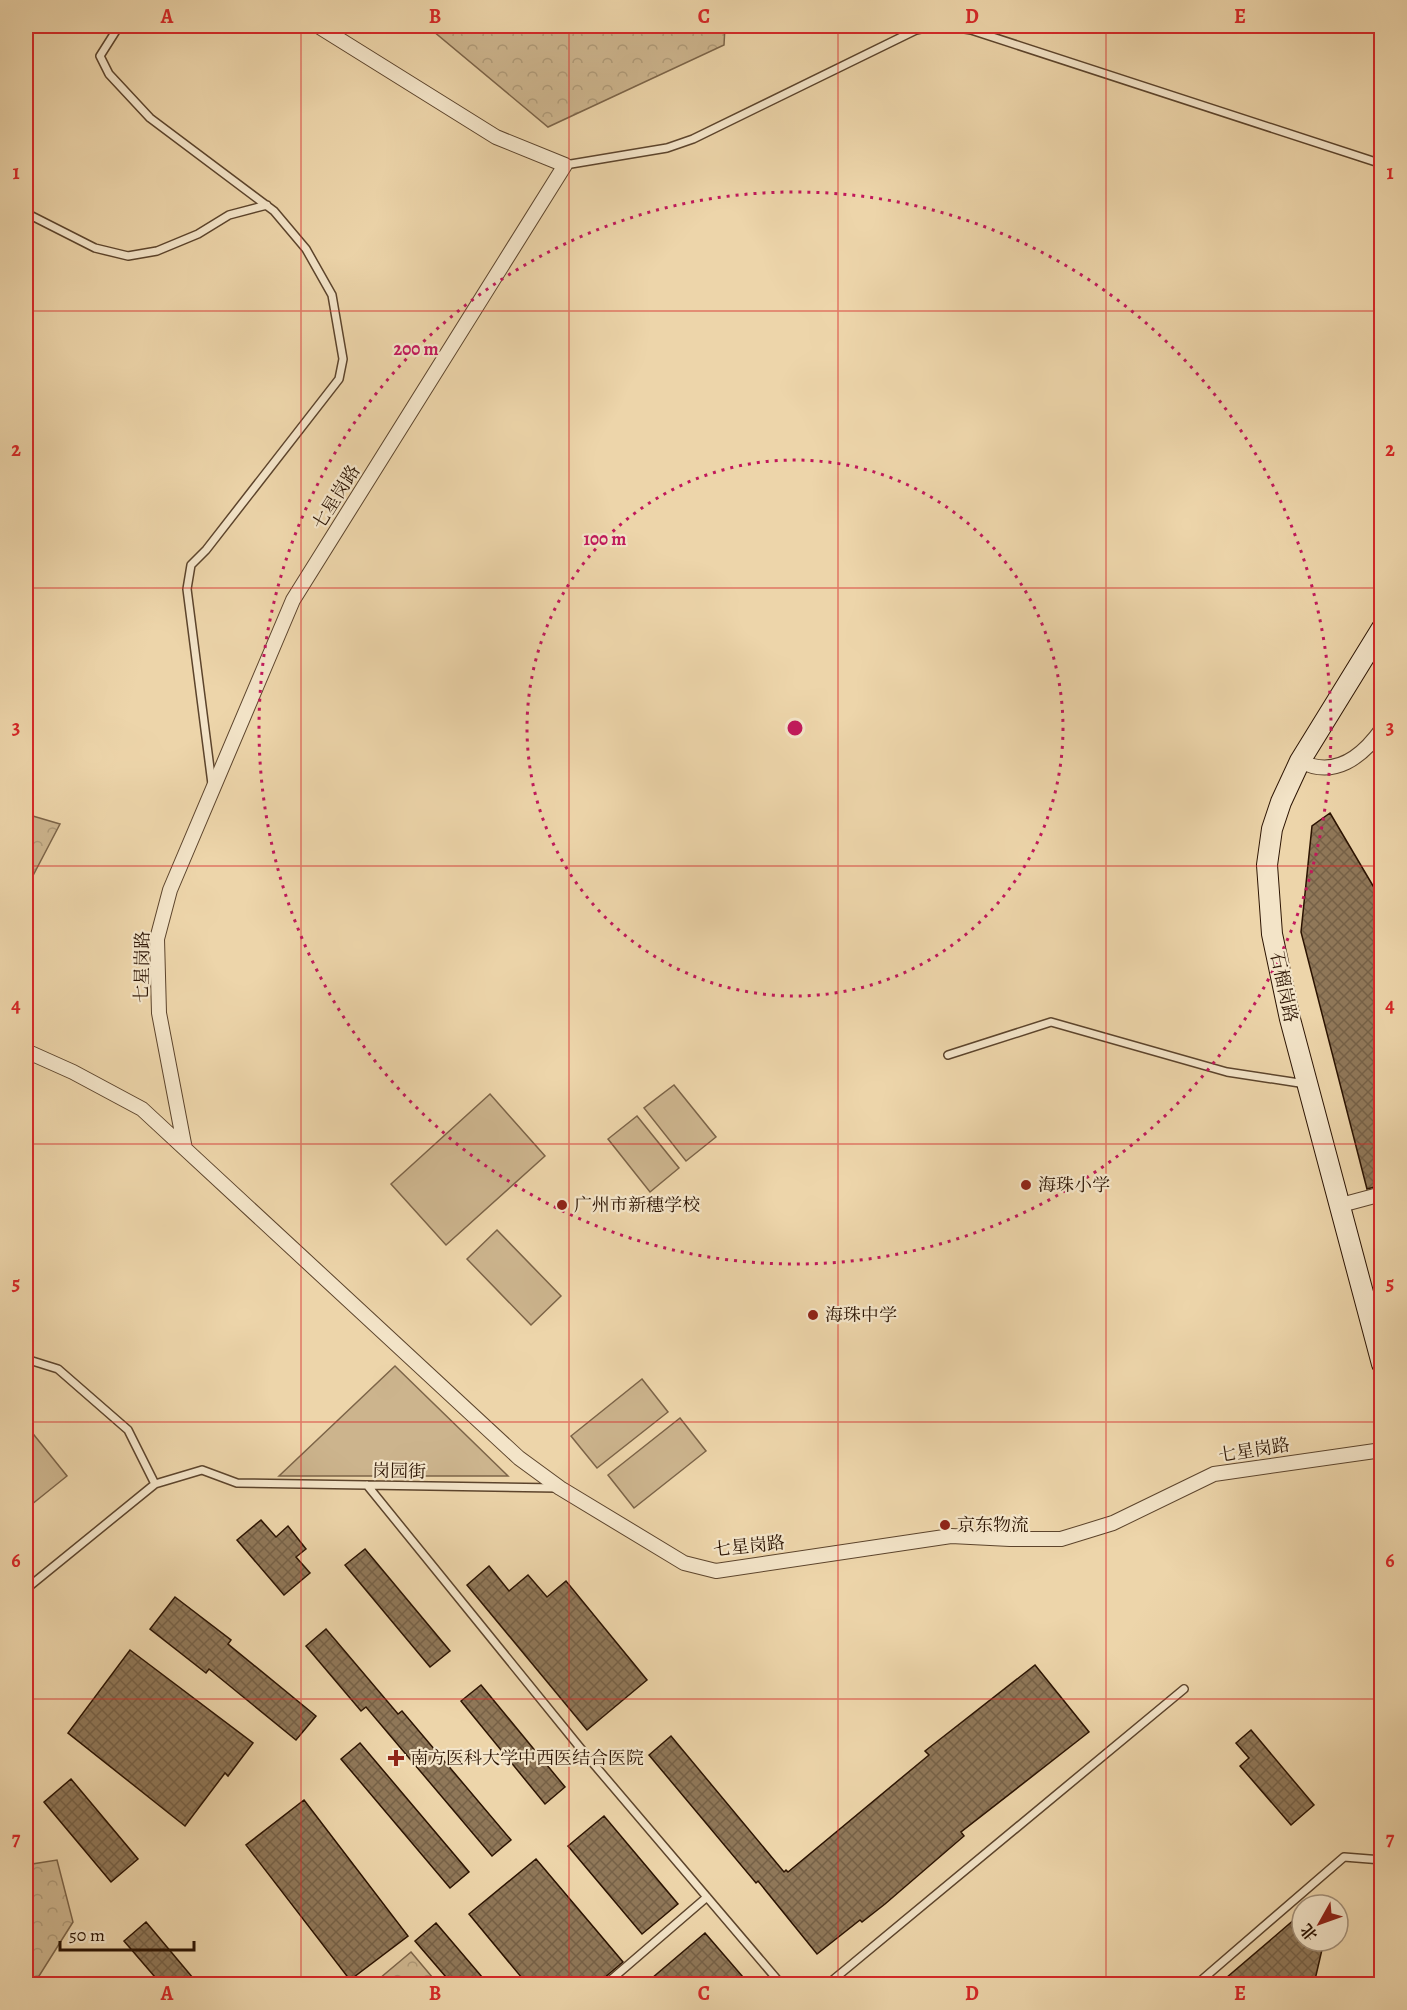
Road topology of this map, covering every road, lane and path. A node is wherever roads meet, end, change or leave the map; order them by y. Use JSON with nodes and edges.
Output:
{"nodes":[{"id":1,"x":119,"y":26,"type":"edge"},
{"id":2,"x":318,"y":26,"type":"edge"},
{"id":3,"x":934,"y":26,"type":"edge"},
{"id":4,"x":946,"y":26,"type":"edge"},
{"id":5,"x":1382,"y":164,"type":"edge"},
{"id":6,"x":565,"y":165,"type":"junction"},
{"id":7,"x":267,"y":205,"type":"junction"},
{"id":8,"x":26,"y":213,"type":"edge"},
{"id":9,"x":1382,"y":628,"type":"edge"},
{"id":10,"x":1382,"y":729,"type":"edge"},
{"id":11,"x":1300,"y":761,"type":"junction"},
{"id":12,"x":213,"y":789,"type":"junction"},
{"id":13,"x":26,"y":1051,"type":"edge"},
{"id":14,"x":948,"y":1055,"type":"dead end"},
{"id":15,"x":1308,"y":1084,"type":"junction"},
{"id":16,"x":184,"y":1149,"type":"junction"},
{"id":17,"x":1382,"y":1194,"type":"edge"},
{"id":18,"x":1341,"y":1205,"type":"junction"},
{"id":19,"x":26,"y":1359,"type":"edge"},
{"id":20,"x":1382,"y":1364,"type":"edge"},
{"id":21,"x":1382,"y":1450,"type":"edge"},
{"id":22,"x":155,"y":1484,"type":"junction"},
{"id":23,"x":367,"y":1485,"type":"junction"},
{"id":24,"x":560,"y":1488,"type":"junction"},
{"id":25,"x":26,"y":1589,"type":"edge"},
{"id":26,"x":1184,"y":1689,"type":"dead end"},
{"id":27,"x":1382,"y":1860,"type":"edge"},
{"id":28,"x":707,"y":1897,"type":"junction"},
{"id":29,"x":606,"y":1984,"type":"edge"},
{"id":30,"x":781,"y":1984,"type":"edge"},
{"id":31,"x":828,"y":1984,"type":"edge"},
{"id":32,"x":1197,"y":1984,"type":"edge"}],
"edges":[{"from":1,"to":7,"type":"lane"},
{"from":2,"to":6,"type":"street"},
{"from":3,"to":6,"type":"lane"},
{"from":4,"to":5,"type":"lane"},
{"from":6,"to":12,"type":"street","name":"七星岗路"},
{"from":7,"to":8,"type":"lane"},
{"from":7,"to":12,"type":"lane"},
{"from":9,"to":11,"type":"main road","name":"石榴岗路"},
{"from":10,"to":11,"type":"street"},
{"from":11,"to":15,"type":"main road","name":"石榴岗路"},
{"from":12,"to":16,"type":"street","name":"七星岗路"},
{"from":13,"to":16,"type":"street","name":"七星岗路"},
{"from":14,"to":15,"type":"lane"},
{"from":15,"to":18,"type":"main road","name":"石榴岗路"},
{"from":16,"to":24,"type":"street","name":"七星岗路"},
{"from":17,"to":18,"type":"street"},
{"from":18,"to":20,"type":"main road","name":"石榴岗路"},
{"from":19,"to":22,"type":"lane"},
{"from":21,"to":24,"type":"street","name":"七星岗路"},
{"from":22,"to":23,"type":"lane","name":"岗园街"},
{"from":22,"to":25,"type":"lane"},
{"from":23,"to":24,"type":"lane","name":"岗园街"},
{"from":23,"to":28,"type":"lane"},
{"from":26,"to":31,"type":"lane"},
{"from":27,"to":32,"type":"lane"},
{"from":28,"to":29,"type":"lane"},
{"from":28,"to":30,"type":"lane"}]}
